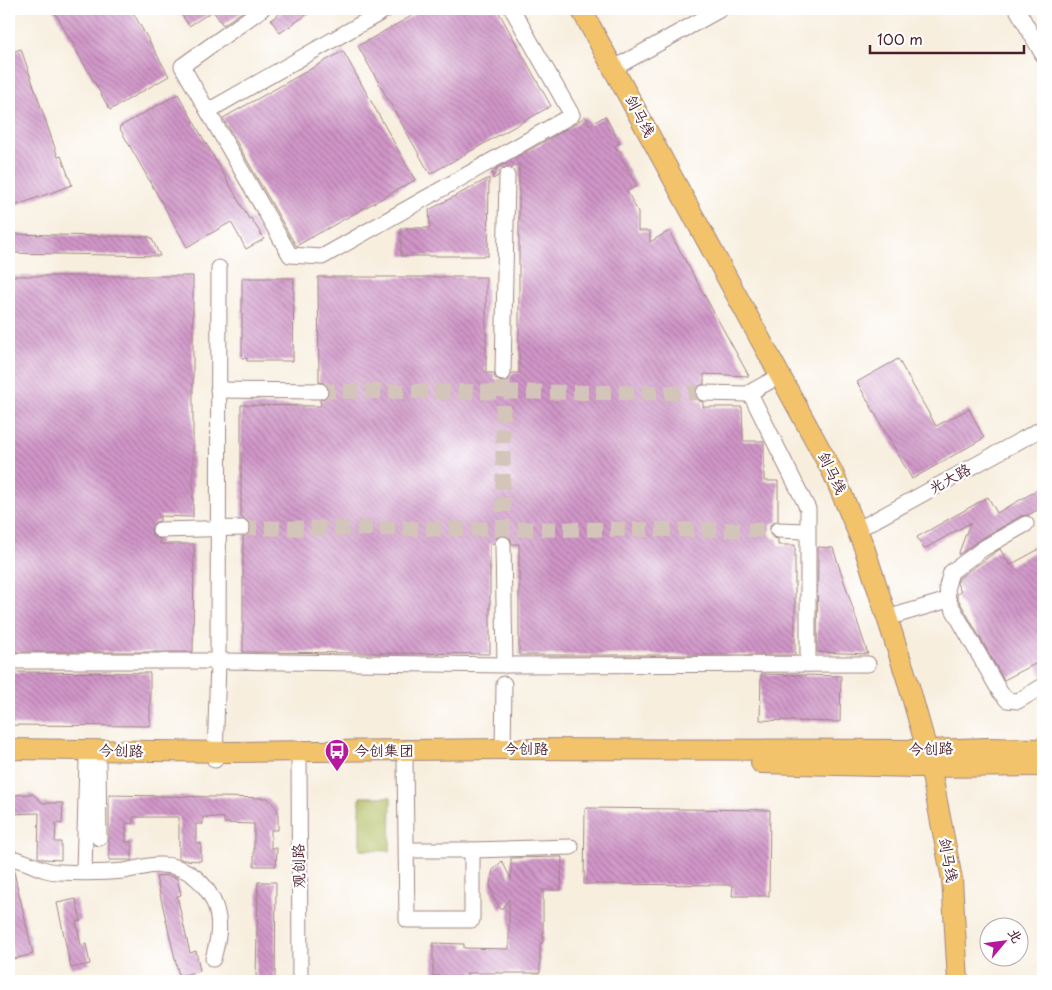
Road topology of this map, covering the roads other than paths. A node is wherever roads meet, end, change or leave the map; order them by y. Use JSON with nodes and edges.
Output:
{"nodes":[{"id":1,"x":262,"y":9,"type":"edge"},
{"id":2,"x":387,"y":9,"type":"edge"},
{"id":3,"x":512,"y":9,"type":"edge"},
{"id":4,"x":581,"y":9,"type":"edge"},
{"id":5,"x":721,"y":9,"type":"edge"},
{"id":6,"x":1016,"y":9,"type":"edge"},
{"id":7,"x":1043,"y":55,"type":"edge"},
{"id":8,"x":614,"y":68,"type":"junction"},
{"id":9,"x":208,"y":111,"type":"junction"},
{"id":10,"x":506,"y":176,"type":"dead end"},
{"id":11,"x":219,"y":268,"type":"dead end"},
{"id":12,"x":503,"y":373,"type":"tunnel mouth"},
{"id":13,"x":781,"y":375,"type":"junction"},
{"id":14,"x":218,"y":390,"type":"junction"},
{"id":15,"x":320,"y":391,"type":"tunnel mouth"},
{"id":16,"x":750,"y":392,"type":"junction"},
{"id":17,"x":704,"y":393,"type":"tunnel mouth"},
{"id":18,"x":1043,"y":428,"type":"edge"},
{"id":19,"x":1026,"y":524,"type":"dead end"},
{"id":20,"x":242,"y":528,"type":"tunnel mouth"},
{"id":21,"x":218,"y":529,"type":"junction"},
{"id":22,"x":160,"y":530,"type":"dead end"},
{"id":23,"x":778,"y":530,"type":"tunnel mouth"},
{"id":24,"x":857,"y":530,"type":"junction"},
{"id":25,"x":808,"y":531,"type":"junction"},
{"id":26,"x":503,"y":544,"type":"tunnel mouth"},
{"id":27,"x":948,"y":600,"type":"junction"},
{"id":28,"x":887,"y":618,"type":"junction"},
{"id":29,"x":9,"y":661,"type":"edge"},
{"id":30,"x":218,"y":661,"type":"junction"},
{"id":31,"x":808,"y":664,"type":"junction"},
{"id":32,"x":868,"y":664,"type":"dead end"},
{"id":33,"x":505,"y":665,"type":"junction"},
{"id":34,"x":504,"y":684,"type":"dead end"},
{"id":35,"x":1043,"y":686,"type":"edge"},
{"id":36,"x":9,"y":749,"type":"edge"},
{"id":37,"x":504,"y":749,"type":"junction"},
{"id":38,"x":1043,"y":749,"type":"edge"},
{"id":39,"x":215,"y":756,"type":"junction"},
{"id":40,"x":298,"y":756,"type":"junction"},
{"id":41,"x":928,"y":758,"type":"junction"},
{"id":42,"x":9,"y":760,"type":"edge"},
{"id":43,"x":92,"y":760,"type":"junction"},
{"id":44,"x":405,"y":760,"type":"junction"},
{"id":45,"x":1043,"y":766,"type":"edge"},
{"id":46,"x":99,"y":838,"type":"dead end"},
{"id":47,"x":572,"y":847,"type":"dead end"},
{"id":48,"x":407,"y":850,"type":"junction"},
{"id":49,"x":472,"y":850,"type":"junction"},
{"id":50,"x":9,"y":858,"type":"edge"},
{"id":51,"x":84,"y":872,"type":"junction"},
{"id":52,"x":213,"y":959,"type":"dead end"},
{"id":53,"x":300,"y":981,"type":"edge"},
{"id":54,"x":958,"y":981,"type":"edge"}],
"edges":[{"from":1,"to":9,"type":"street"},
{"from":2,"to":9,"type":"street"},
{"from":3,"to":9,"type":"street"},
{"from":4,"to":8,"type":"main road","name":"剑马线"},
{"from":5,"to":8,"type":"street"},
{"from":6,"to":7,"type":"street"},
{"from":8,"to":13,"type":"main road","name":"剑马线"},
{"from":10,"to":12,"type":"street"},
{"from":11,"to":14,"type":"street"},
{"from":13,"to":16,"type":"street"},
{"from":13,"to":24,"type":"main road","name":"剑马线"},
{"from":14,"to":15,"type":"street"},
{"from":14,"to":21,"type":"street"},
{"from":16,"to":17,"type":"street"},
{"from":16,"to":25,"type":"street"},
{"from":18,"to":24,"type":"street","name":"光大路"},
{"from":19,"to":27,"type":"street"},
{"from":20,"to":21,"type":"street"},
{"from":21,"to":22,"type":"street"},
{"from":21,"to":30,"type":"street"},
{"from":23,"to":25,"type":"street"},
{"from":24,"to":28,"type":"main road","name":"剑马线"},
{"from":25,"to":31,"type":"street"},
{"from":26,"to":33,"type":"street"},
{"from":27,"to":28,"type":"street"},
{"from":27,"to":35,"type":"street"},
{"from":28,"to":41,"type":"main road","name":"剑马线"},
{"from":29,"to":30,"type":"street"},
{"from":30,"to":33,"type":"street"},
{"from":30,"to":39,"type":"street"},
{"from":31,"to":32,"type":"street"},
{"from":31,"to":33,"type":"street"},
{"from":34,"to":37,"type":"street"},
{"from":36,"to":39,"type":"main road","name":"今创路"},
{"from":37,"to":40,"type":"main road","name":"今创路"},
{"from":37,"to":41,"type":"main road","name":"今创路"},
{"from":38,"to":41,"type":"main road","name":"今创路"},
{"from":39,"to":40,"type":"main road","name":"今创路"},
{"from":39,"to":43,"type":"main road","name":"今创路"},
{"from":40,"to":44,"type":"main road","name":"今创路"},
{"from":40,"to":53,"type":"street","name":"观创路"},
{"from":41,"to":44,"type":"main road","name":"今创路"},
{"from":41,"to":45,"type":"main road","name":"今创路"},
{"from":41,"to":54,"type":"main road","name":"剑马线"},
{"from":42,"to":43,"type":"main road","name":"今创路"},
{"from":43,"to":46,"type":"street"},
{"from":43,"to":51,"type":"street"},
{"from":44,"to":48,"type":"street"},
{"from":47,"to":49,"type":"street"},
{"from":48,"to":49,"type":"street"},
{"from":48,"to":49,"type":"street"},
{"from":50,"to":51,"type":"street"},
{"from":51,"to":52,"type":"street"}]}
